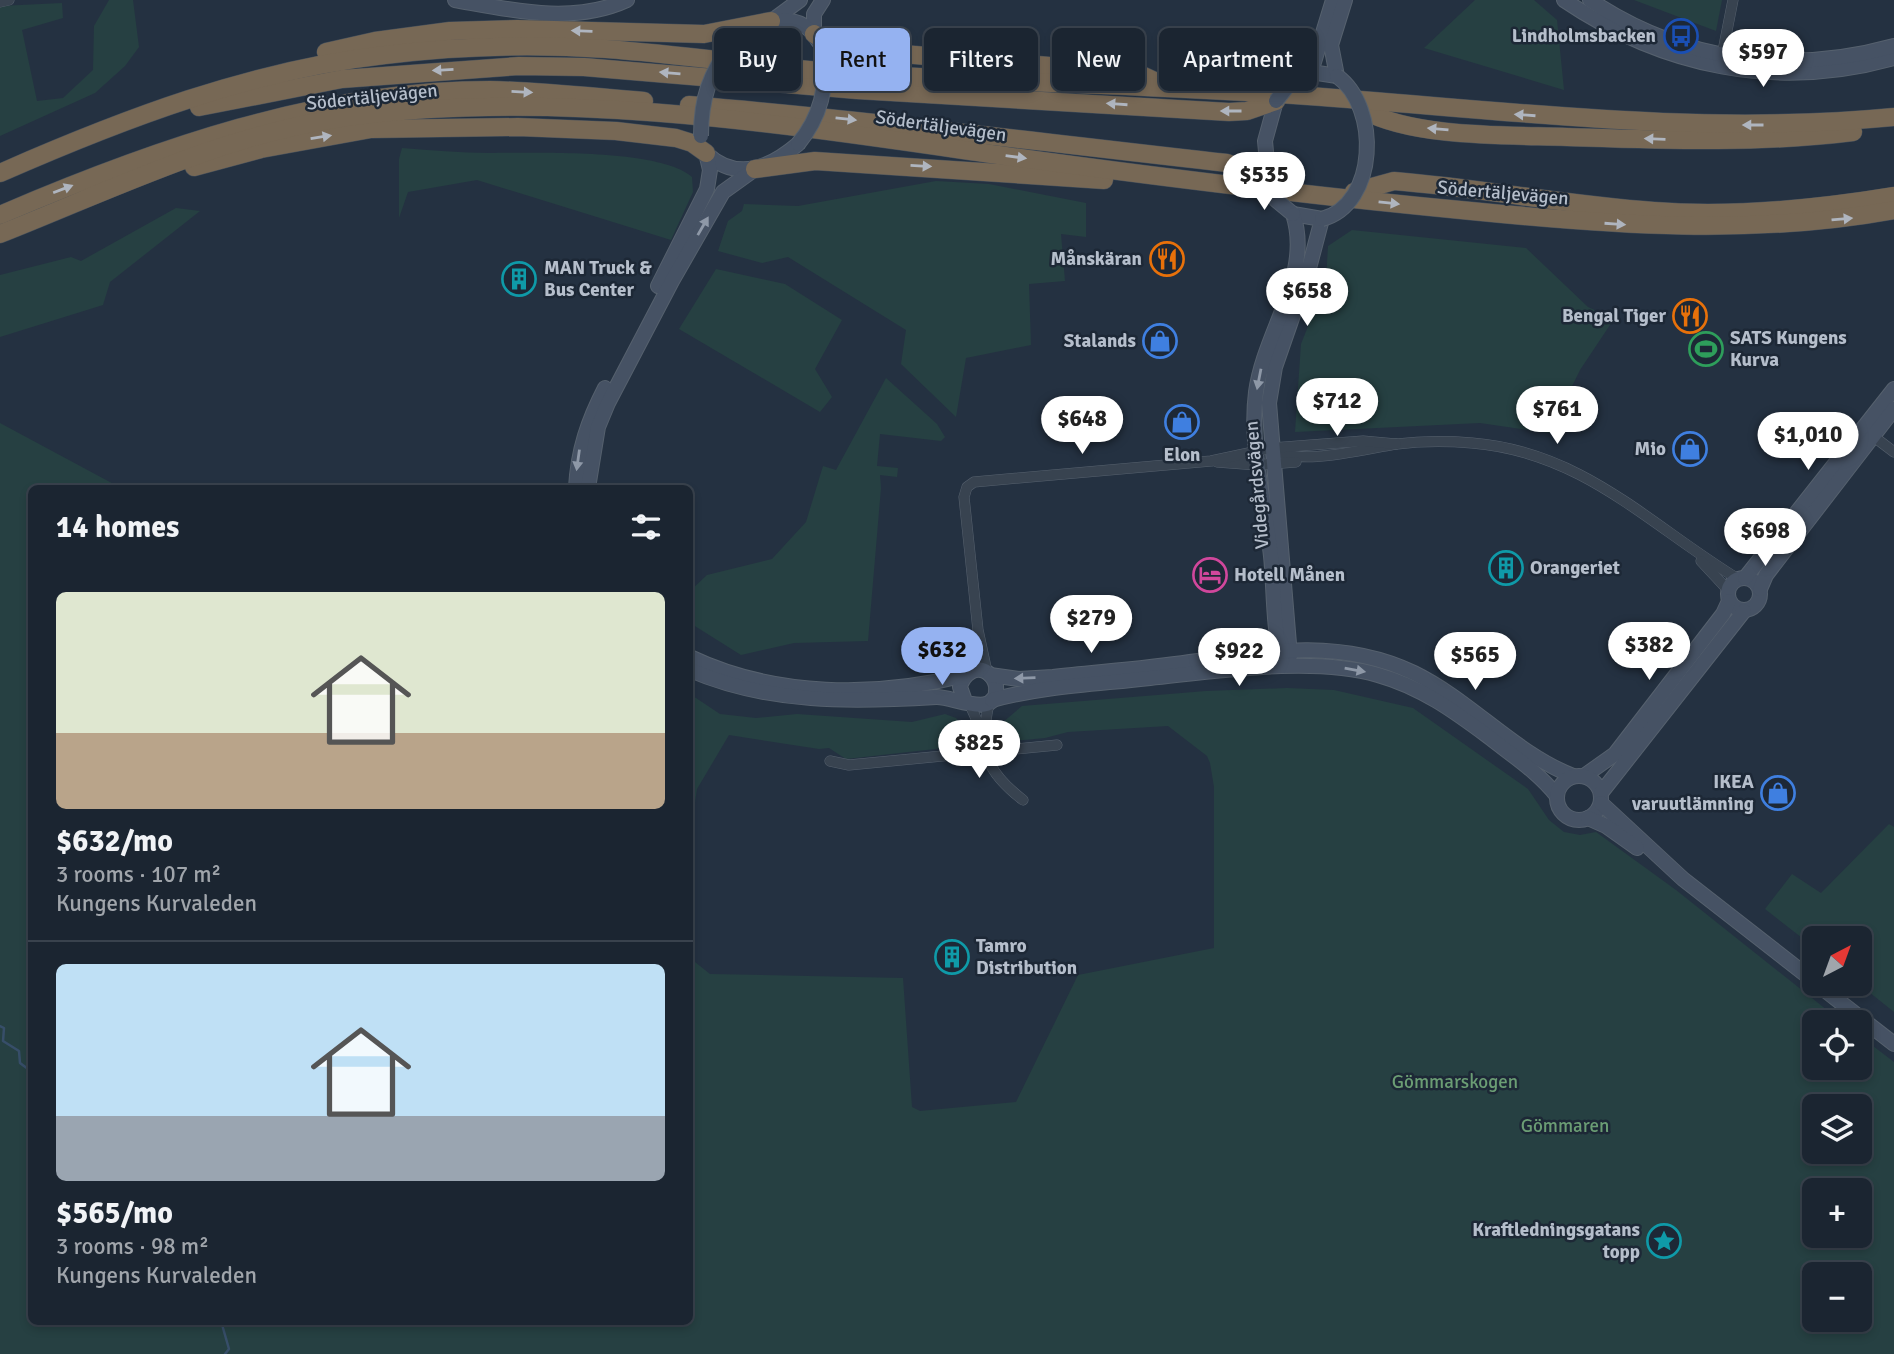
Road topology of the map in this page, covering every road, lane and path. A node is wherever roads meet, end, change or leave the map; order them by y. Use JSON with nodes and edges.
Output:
{"nodes":[{"id":1,"x":9,"y":0,"type":"edge"},
{"id":2,"x":455,"y":0,"type":"edge"},
{"id":3,"x":607,"y":0,"type":"edge"},
{"id":4,"x":627,"y":0,"type":"edge"},
{"id":5,"x":800,"y":0,"type":"edge"},
{"id":6,"x":824,"y":0,"type":"edge"},
{"id":7,"x":1333,"y":0,"type":"edge"},
{"id":8,"x":1345,"y":0,"type":"edge"},
{"id":9,"x":1564,"y":0,"type":"edge"},
{"id":10,"x":1590,"y":0,"type":"edge"},
{"id":11,"x":1733,"y":0,"type":"edge"},
{"id":12,"x":0,"y":2,"type":"edge"},
{"id":13,"x":586,"y":10,"type":"junction"},
{"id":14,"x":771,"y":21,"type":"junction"},
{"id":15,"x":814,"y":34,"type":"junction"},
{"id":16,"x":1894,"y":46,"type":"edge"},
{"id":17,"x":1317,"y":52,"type":"edge"},
{"id":18,"x":1894,"y":58,"type":"edge"},
{"id":19,"x":1721,"y":61,"type":"junction"},
{"id":20,"x":1317,"y":73,"type":"edge"},
{"id":21,"x":1337,"y":76,"type":"junction"},
{"id":22,"x":1159,"y":83,"type":"edge"},
{"id":23,"x":229,"y":87,"type":"junction"},
{"id":24,"x":1159,"y":88,"type":"edge"},
{"id":25,"x":1213,"y":91,"type":"edge"},
{"id":26,"x":1284,"y":91,"type":"edge"},
{"id":27,"x":1276,"y":101,"type":"junction"},
{"id":28,"x":1894,"y":105,"type":"edge"},
{"id":29,"x":1363,"y":110,"type":"junction"},
{"id":30,"x":1894,"y":117,"type":"edge"},
{"id":31,"x":1781,"y":125,"type":"junction"},
{"id":32,"x":1894,"y":126,"type":"edge"},
{"id":33,"x":703,"y":144,"type":"junction"},
{"id":34,"x":755,"y":169,"type":"junction"},
{"id":35,"x":0,"y":173,"type":"edge"},
{"id":36,"x":1269,"y":183,"type":"junction"},
{"id":37,"x":0,"y":184,"type":"edge"},
{"id":38,"x":1248,"y":186,"type":"junction"},
{"id":39,"x":1354,"y":192,"type":"junction"},
{"id":40,"x":1894,"y":196,"type":"edge"},
{"id":41,"x":1894,"y":210,"type":"edge"},
{"id":42,"x":0,"y":215,"type":"edge"},
{"id":43,"x":44,"y":217,"type":"junction"},
{"id":44,"x":1294,"y":217,"type":"junction"},
{"id":45,"x":1321,"y":221,"type":"junction"},
{"id":46,"x":0,"y":234,"type":"edge"},
{"id":47,"x":1894,"y":389,"type":"edge"},
{"id":48,"x":1894,"y":409,"type":"edge"},
{"id":49,"x":1868,"y":432,"type":"junction"},
{"id":50,"x":1396,"y":444,"type":"junction"},
{"id":51,"x":1272,"y":448,"type":"junction"},
{"id":52,"x":1894,"y":452,"type":"edge"},
{"id":53,"x":1257,"y":458,"type":"junction"},
{"id":54,"x":1273,"y":464,"type":"junction"},
{"id":55,"x":576,"y":485,"type":"edge"},
{"id":56,"x":588,"y":485,"type":"edge"},
{"id":57,"x":1735,"y":587,"type":"junction"},
{"id":58,"x":1760,"y":589,"type":"junction"},
{"id":59,"x":1744,"y":611,"type":"junction"},
{"id":60,"x":978,"y":630,"type":"junction"},
{"id":61,"x":1286,"y":650,"type":"junction"},
{"id":62,"x":693,"y":658,"type":"edge"},
{"id":63,"x":1287,"y":668,"type":"junction"},
{"id":64,"x":693,"y":671,"type":"edge"},
{"id":65,"x":968,"y":674,"type":"junction"},
{"id":66,"x":989,"y":674,"type":"junction"},
{"id":67,"x":990,"y":702,"type":"junction"},
{"id":68,"x":967,"y":703,"type":"junction"},
{"id":69,"x":984,"y":734,"type":"junction"},
{"id":70,"x":1057,"y":745,"type":"dead end"},
{"id":71,"x":985,"y":750,"type":"junction"},
{"id":72,"x":830,"y":761,"type":"dead end"},
{"id":73,"x":1579,"y":776,"type":"junction"},
{"id":74,"x":1558,"y":796,"type":"junction"},
{"id":75,"x":1601,"y":798,"type":"junction"},
{"id":76,"x":1023,"y":800,"type":"dead end"},
{"id":77,"x":1588,"y":818,"type":"junction"},
{"id":78,"x":1684,"y":878,"type":"junction"},
{"id":79,"x":1802,"y":972,"type":"edge"},
{"id":80,"x":1833,"y":996,"type":"edge"},
{"id":81,"x":1894,"y":1044,"type":"edge"}],
"edges":[{"from":1,"to":12,"type":"street"},
{"from":2,"to":13,"type":"street"},
{"from":3,"to":13,"type":"street"},
{"from":4,"to":13,"type":"street"},
{"from":5,"to":14,"type":"street"},
{"from":6,"to":15,"type":"street"},
{"from":7,"to":17,"type":"street"},
{"from":8,"to":21,"type":"street"},
{"from":9,"to":19,"type":"street"},
{"from":10,"to":19,"type":"street"},
{"from":11,"to":19,"type":"street"},
{"from":14,"to":15,"type":"street"},
{"from":14,"to":23,"type":"highway","one_way":true},
{"from":14,"to":33,"type":"street","bridge":true},
{"from":15,"to":22,"type":"highway"},
{"from":15,"to":34,"type":"street","bridge":true},
{"from":16,"to":19,"type":"street"},
{"from":18,"to":19,"type":"street"},
{"from":20,"to":21,"type":"street"},
{"from":21,"to":29,"type":"street","bridge":true},
{"from":23,"to":24,"type":"highway","name":"Södertäljevägen"},
{"from":23,"to":35,"type":"highway","name":"Södertäljevägen"},
{"from":31,"to":25,"type":"highway","name":"Södertäljevägen","one_way":true},
{"from":26,"to":27,"type":"street","bridge":true},
{"from":27,"to":36,"type":"street"},
{"from":27,"to":37,"type":"highway","one_way":true},
{"from":28,"to":31,"type":"highway"},
{"from":32,"to":29,"type":"highway","one_way":true},
{"from":29,"to":39,"type":"street","bridge":true},
{"from":30,"to":31,"type":"highway","name":"Södertäljevägen"},
{"from":33,"to":34,"type":"street"},
{"from":43,"to":33,"type":"highway","one_way":true},
{"from":33,"to":55,"type":"street","one_way":true},
{"from":34,"to":38,"type":"highway","one_way":true},
{"from":56,"to":34,"type":"street","one_way":true},
{"from":42,"to":36,"type":"highway","one_way":true},
{"from":36,"to":44,"type":"street","bridge":true},
{"from":38,"to":41,"type":"highway","name":"Södertäljevägen","one_way":true},
{"from":43,"to":38,"type":"highway","name":"Södertäljevägen","one_way":true},
{"from":39,"to":40,"type":"highway"},
{"from":39,"to":45,"type":"street","bridge":true},
{"from":43,"to":46,"type":"highway","name":"Södertäljevägen"},
{"from":44,"to":45,"type":"street"},
{"from":44,"to":53,"type":"street","name":"Videgårdsvägen","one_way":true},
{"from":45,"to":51,"type":"street","name":"Videgårdsvägen"},
{"from":47,"to":49,"type":"street"},
{"from":48,"to":49,"type":"street"},
{"from":49,"to":52,"type":"street"},
{"from":49,"to":57,"type":"street"},
{"from":49,"to":58,"type":"street"},
{"from":50,"to":51,"type":"street"},
{"from":50,"to":54,"type":"street"},
{"from":50,"to":57,"type":"street"},
{"from":51,"to":53,"type":"street"},
{"from":51,"to":54,"type":"street","name":"Videgårdsvägen"},
{"from":53,"to":54,"type":"street"},
{"from":53,"to":60,"type":"street"},
{"from":53,"to":61,"type":"street","name":"Videgårdsvägen"},
{"from":54,"to":61,"type":"street","name":"Videgårdsvägen"},
{"from":57,"to":58,"type":"street"},
{"from":57,"to":59,"type":"street"},
{"from":57,"to":73,"type":"street"},
{"from":58,"to":59,"type":"street"},
{"from":59,"to":75,"type":"street"},
{"from":60,"to":65,"type":"street"},
{"from":60,"to":66,"type":"street"},
{"from":61,"to":63,"type":"street","name":"Videgårdsvägen"},
{"from":61,"to":66,"type":"street","one_way":true},
{"from":61,"to":73,"type":"street"},
{"from":62,"to":65,"type":"street"},
{"from":63,"to":67,"type":"street"},
{"from":63,"to":74,"type":"street","one_way":true},
{"from":64,"to":68,"type":"street"},
{"from":65,"to":66,"type":"street"},
{"from":65,"to":68,"type":"street"},
{"from":66,"to":67,"type":"street"},
{"from":67,"to":68,"type":"street"},
{"from":67,"to":69,"type":"street"},
{"from":68,"to":69,"type":"street"},
{"from":69,"to":71,"type":"street"},
{"from":70,"to":71,"type":"street"},
{"from":71,"to":72,"type":"street"},
{"from":71,"to":76,"type":"street"},
{"from":73,"to":74,"type":"street"},
{"from":73,"to":75,"type":"street"},
{"from":74,"to":77,"type":"street"},
{"from":75,"to":77,"type":"street"},
{"from":75,"to":78,"type":"street"},
{"from":77,"to":78,"type":"street"},
{"from":78,"to":79,"type":"street"},
{"from":80,"to":81,"type":"street"}]}
